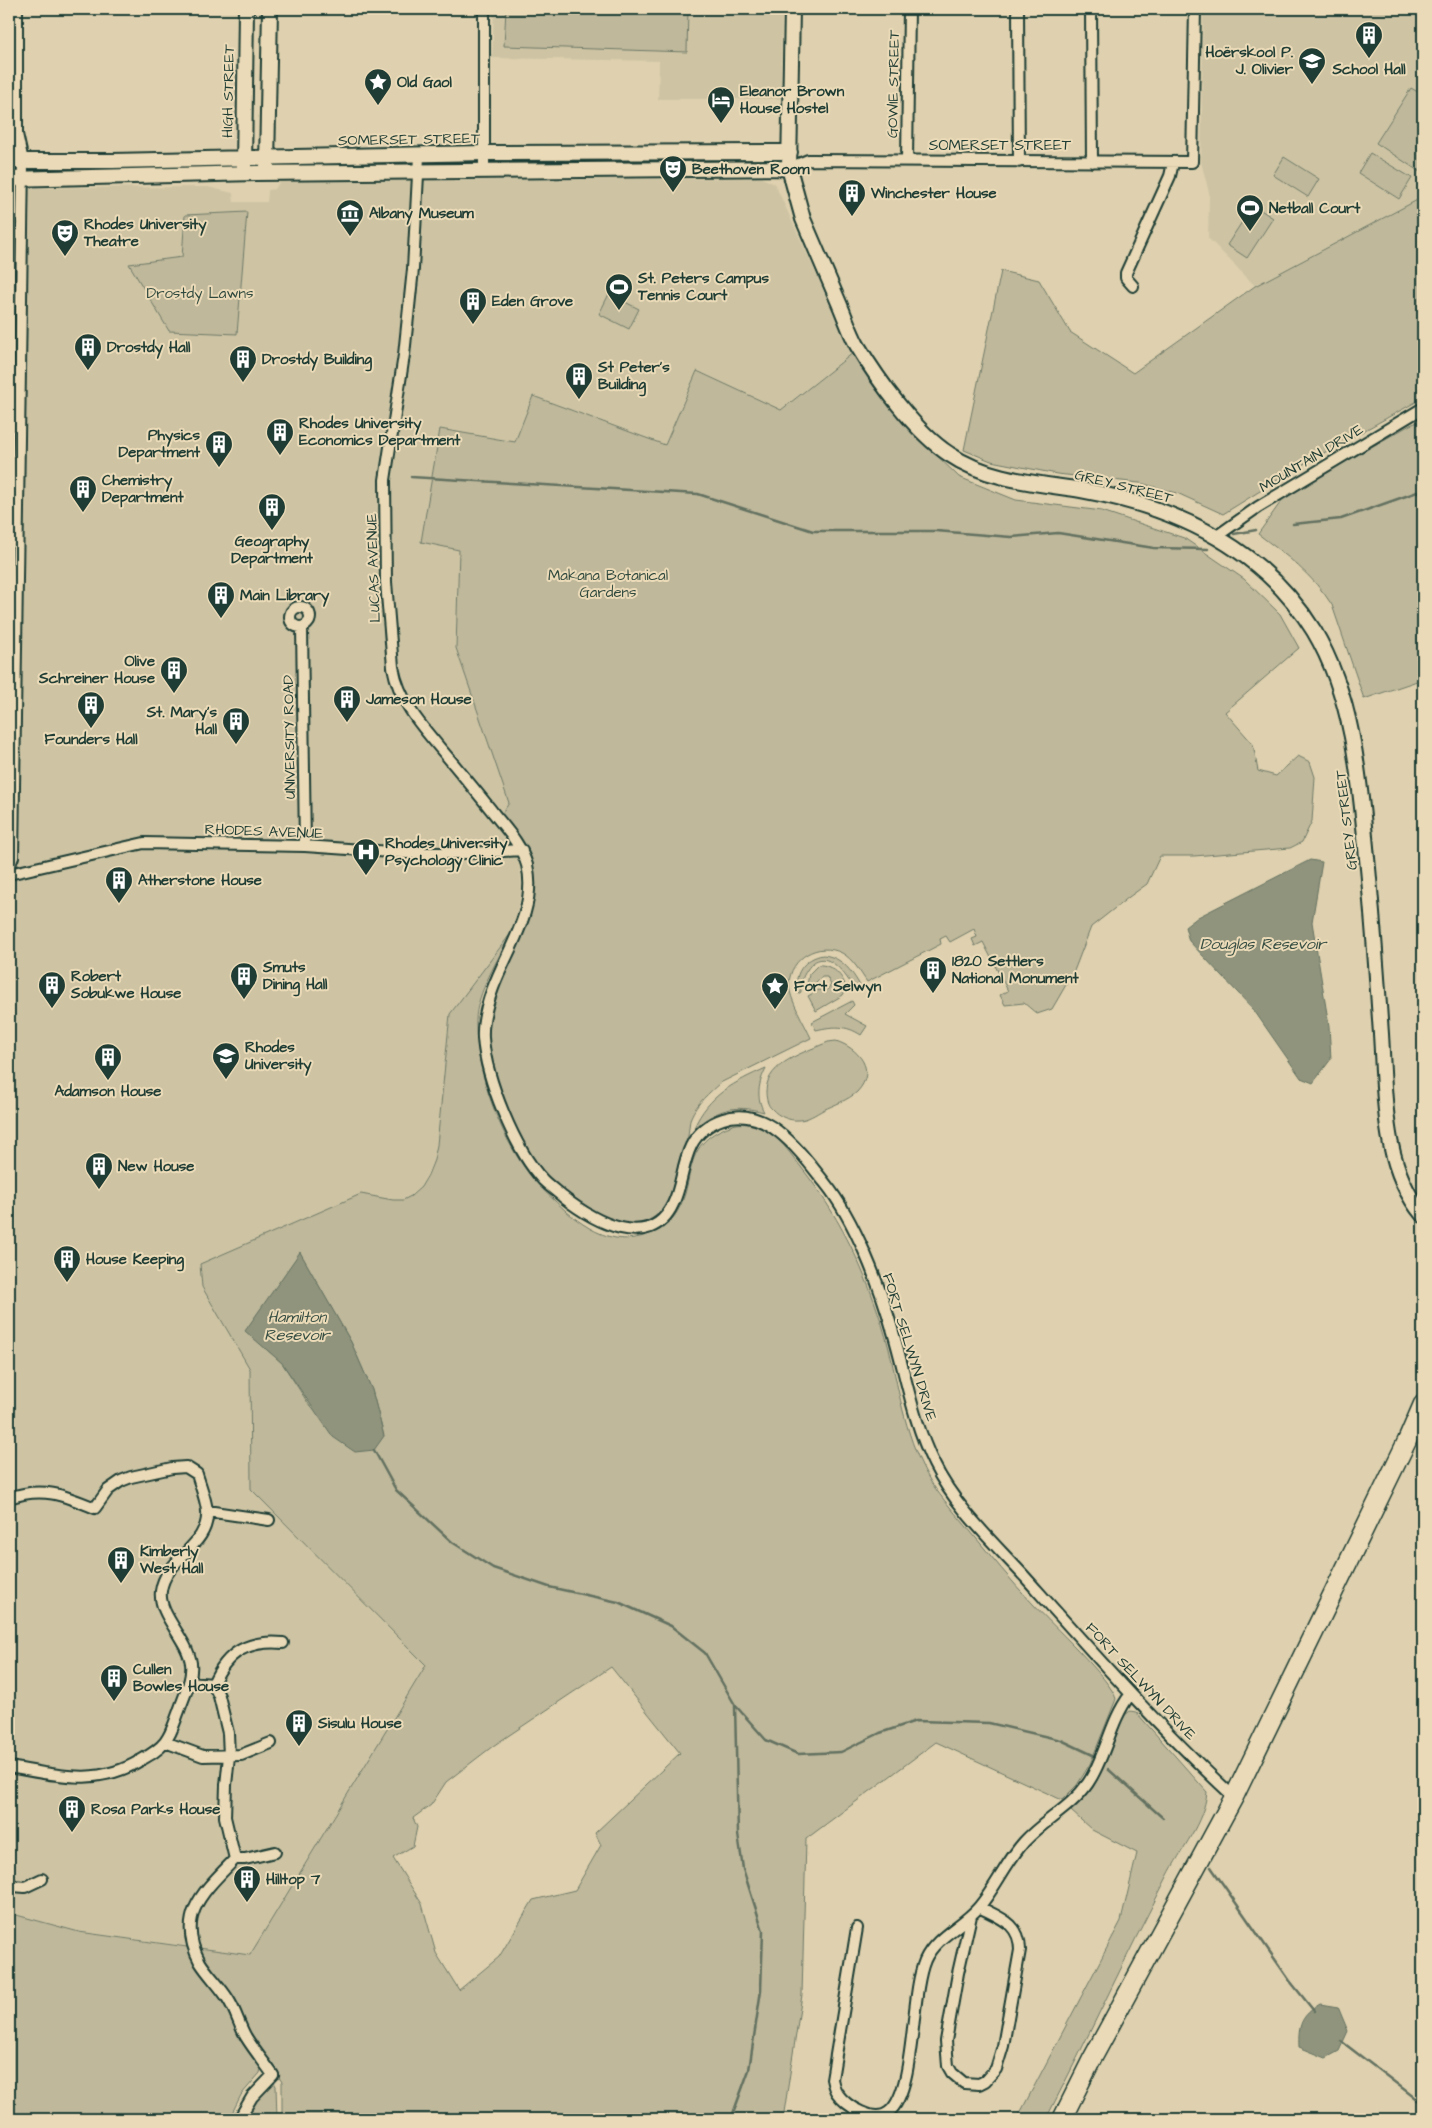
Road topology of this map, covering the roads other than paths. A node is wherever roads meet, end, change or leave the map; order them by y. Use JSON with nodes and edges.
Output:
{"nodes":[{"id":1,"x":17,"y":9,"type":"edge"},
{"id":2,"x":246,"y":9,"type":"edge"},
{"id":3,"x":270,"y":9,"type":"edge"},
{"id":4,"x":484,"y":9,"type":"edge"},
{"id":5,"x":792,"y":9,"type":"edge"},
{"id":6,"x":909,"y":9,"type":"edge"},
{"id":7,"x":1018,"y":9,"type":"edge"},
{"id":8,"x":1091,"y":9,"type":"edge"},
{"id":9,"x":1195,"y":9,"type":"edge"},
{"id":10,"x":709,"y":152,"type":"junction"},
{"id":11,"x":790,"y":152,"type":"junction"},
{"id":12,"x":609,"y":153,"type":"junction"},
{"id":13,"x":484,"y":154,"type":"junction"},
{"id":14,"x":419,"y":156,"type":"junction"},
{"id":15,"x":268,"y":158,"type":"junction"},
{"id":16,"x":243,"y":159,"type":"junction"},
{"id":17,"x":808,"y":160,"type":"junction"},
{"id":18,"x":908,"y":160,"type":"junction"},
{"id":19,"x":14,"y":161,"type":"edge"},
{"id":20,"x":1019,"y":162,"type":"junction"},
{"id":21,"x":1092,"y":162,"type":"junction"},
{"id":22,"x":1173,"y":163,"type":"junction"},
{"id":23,"x":790,"y":168,"type":"junction"},
{"id":24,"x":708,"y":169,"type":"junction"},
{"id":25,"x":606,"y":170,"type":"junction"},
{"id":26,"x":484,"y":171,"type":"junction"},
{"id":27,"x":418,"y":172,"type":"junction"},
{"id":28,"x":266,"y":173,"type":"junction"},
{"id":29,"x":244,"y":174,"type":"junction"},
{"id":30,"x":14,"y":179,"type":"edge"},
{"id":31,"x":1133,"y":286,"type":"dead end"},
{"id":32,"x":9,"y":368,"type":"edge"},
{"id":33,"x":1423,"y":408,"type":"edge"},
{"id":34,"x":1217,"y":536,"type":"junction"},
{"id":35,"x":302,"y":627,"type":"dead end"},
{"id":36,"x":305,"y":846,"type":"junction"},
{"id":37,"x":522,"y":850,"type":"junction"},
{"id":38,"x":9,"y":867,"type":"edge"},
{"id":39,"x":9,"y":874,"type":"edge"},
{"id":40,"x":517,"y":936,"type":"joint"},
{"id":41,"x":1423,"y":1216,"type":"edge"},
{"id":42,"x":1423,"y":1404,"type":"edge"},
{"id":43,"x":9,"y":1498,"type":"edge"},
{"id":44,"x":207,"y":1511,"type":"junction"},
{"id":45,"x":269,"y":1520,"type":"dead end"},
{"id":46,"x":283,"y":1643,"type":"dead end"},
{"id":47,"x":189,"y":1682,"type":"junction"},
{"id":48,"x":213,"y":1684,"type":"junction"},
{"id":49,"x":1130,"y":1695,"type":"junction"},
{"id":50,"x":165,"y":1742,"type":"junction"},
{"id":51,"x":271,"y":1743,"type":"dead end"},
{"id":52,"x":229,"y":1756,"type":"junction"},
{"id":53,"x":9,"y":1768,"type":"edge"},
{"id":54,"x":1234,"y":1798,"type":"junction"},
{"id":55,"x":275,"y":1852,"type":"dead end"},
{"id":56,"x":235,"y":1859,"type":"junction"},
{"id":57,"x":42,"y":1879,"type":"dead end"},
{"id":58,"x":9,"y":1881,"type":"edge"},
{"id":59,"x":980,"y":1907,"type":"junction"},
{"id":60,"x":971,"y":1916,"type":"junction"},
{"id":61,"x":857,"y":1928,"type":"dead end"},
{"id":62,"x":239,"y":2119,"type":"edge"},
{"id":63,"x":1062,"y":2119,"type":"edge"}],
"edges":[{"from":1,"to":19,"type":"street"},
{"from":2,"to":16,"type":"main road","name":"HIGH STREET"},
{"from":3,"to":15,"type":"main road"},
{"from":4,"to":13,"type":"street"},
{"from":5,"to":11,"type":"main road","name":"GREY STREET"},
{"from":6,"to":18,"type":"street","name":"GOWIE STREET"},
{"from":7,"to":20,"type":"street"},
{"from":8,"to":21,"type":"street"},
{"from":9,"to":22,"type":"street","name":"SOMERSET STREET"},
{"from":10,"to":11,"type":"main road","name":"SOMERSET STREET"},
{"from":10,"to":12,"type":"main road","name":"SOMERSET STREET"},
{"from":10,"to":24,"type":"main road"},
{"from":11,"to":17,"type":"street","name":"SOMERSET STREET"},
{"from":11,"to":23,"type":"main road","name":"GREY STREET"},
{"from":12,"to":13,"type":"main road","name":"SOMERSET STREET"},
{"from":12,"to":25,"type":"main road"},
{"from":13,"to":14,"type":"main road","name":"SOMERSET STREET"},
{"from":13,"to":26,"type":"street"},
{"from":14,"to":15,"type":"main road","name":"SOMERSET STREET"},
{"from":14,"to":27,"type":"street","name":"LUCAS AVENUE"},
{"from":15,"to":16,"type":"main road","name":"SOMERSET STREET"},
{"from":15,"to":28,"type":"main road"},
{"from":16,"to":19,"type":"main road","name":"SOMERSET STREET"},
{"from":16,"to":29,"type":"main road","name":"HIGH STREET"},
{"from":17,"to":18,"type":"street","name":"SOMERSET STREET"},
{"from":17,"to":23,"type":"street","name":"SOMERSET STREET"},
{"from":18,"to":20,"type":"street","name":"SOMERSET STREET"},
{"from":19,"to":30,"type":"street"},
{"from":20,"to":21,"type":"street","name":"SOMERSET STREET"},
{"from":21,"to":22,"type":"street","name":"SOMERSET STREET"},
{"from":22,"to":31,"type":"street"},
{"from":23,"to":24,"type":"main road","name":"SOMERSET STREET"},
{"from":23,"to":34,"type":"main road","name":"GREY STREET"},
{"from":24,"to":25,"type":"main road","name":"SOMERSET STREET"},
{"from":25,"to":26,"type":"main road","name":"SOMERSET STREET"},
{"from":26,"to":27,"type":"main road","name":"SOMERSET STREET"},
{"from":27,"to":28,"type":"main road","name":"SOMERSET STREET"},
{"from":27,"to":37,"type":"street","name":"LUCAS AVENUE"},
{"from":28,"to":29,"type":"main road","name":"SOMERSET STREET"},
{"from":29,"to":30,"type":"main road","name":"SOMERSET STREET"},
{"from":30,"to":32,"type":"street"},
{"from":30,"to":38,"type":"street"},
{"from":33,"to":34,"type":"street","name":"MOUNTAIN DRIVE"},
{"from":34,"to":41,"type":"main road","name":"GREY STREET"},
{"from":35,"to":36,"type":"street","name":"UNIVERSITY ROAD"},
{"from":36,"to":37,"type":"street","name":"RHODES AVENUE"},
{"from":36,"to":39,"type":"street","name":"RHODES AVENUE"},
{"from":37,"to":40,"type":"street","name":"LUCAS AVENUE"},
{"from":40,"to":49,"type":"street","name":"FORT SELWYN DRIVE"},
{"from":42,"to":54,"type":"highway"},
{"from":43,"to":44,"type":"street"},
{"from":44,"to":45,"type":"street"},
{"from":44,"to":47,"type":"street"},
{"from":46,"to":48,"type":"street"},
{"from":47,"to":48,"type":"street"},
{"from":47,"to":50,"type":"street"},
{"from":48,"to":52,"type":"street"},
{"from":49,"to":54,"type":"street","name":"FORT SELWYN DRIVE"},
{"from":49,"to":59,"type":"street"},
{"from":50,"to":52,"type":"street"},
{"from":50,"to":53,"type":"street"},
{"from":51,"to":52,"type":"street"},
{"from":52,"to":56,"type":"street"},
{"from":54,"to":63,"type":"highway"},
{"from":55,"to":56,"type":"street"},
{"from":56,"to":62,"type":"street"},
{"from":57,"to":58,"type":"street"},
{"from":59,"to":60,"type":"street"},
{"from":59,"to":60,"type":"street"},
{"from":60,"to":61,"type":"street"}]}
